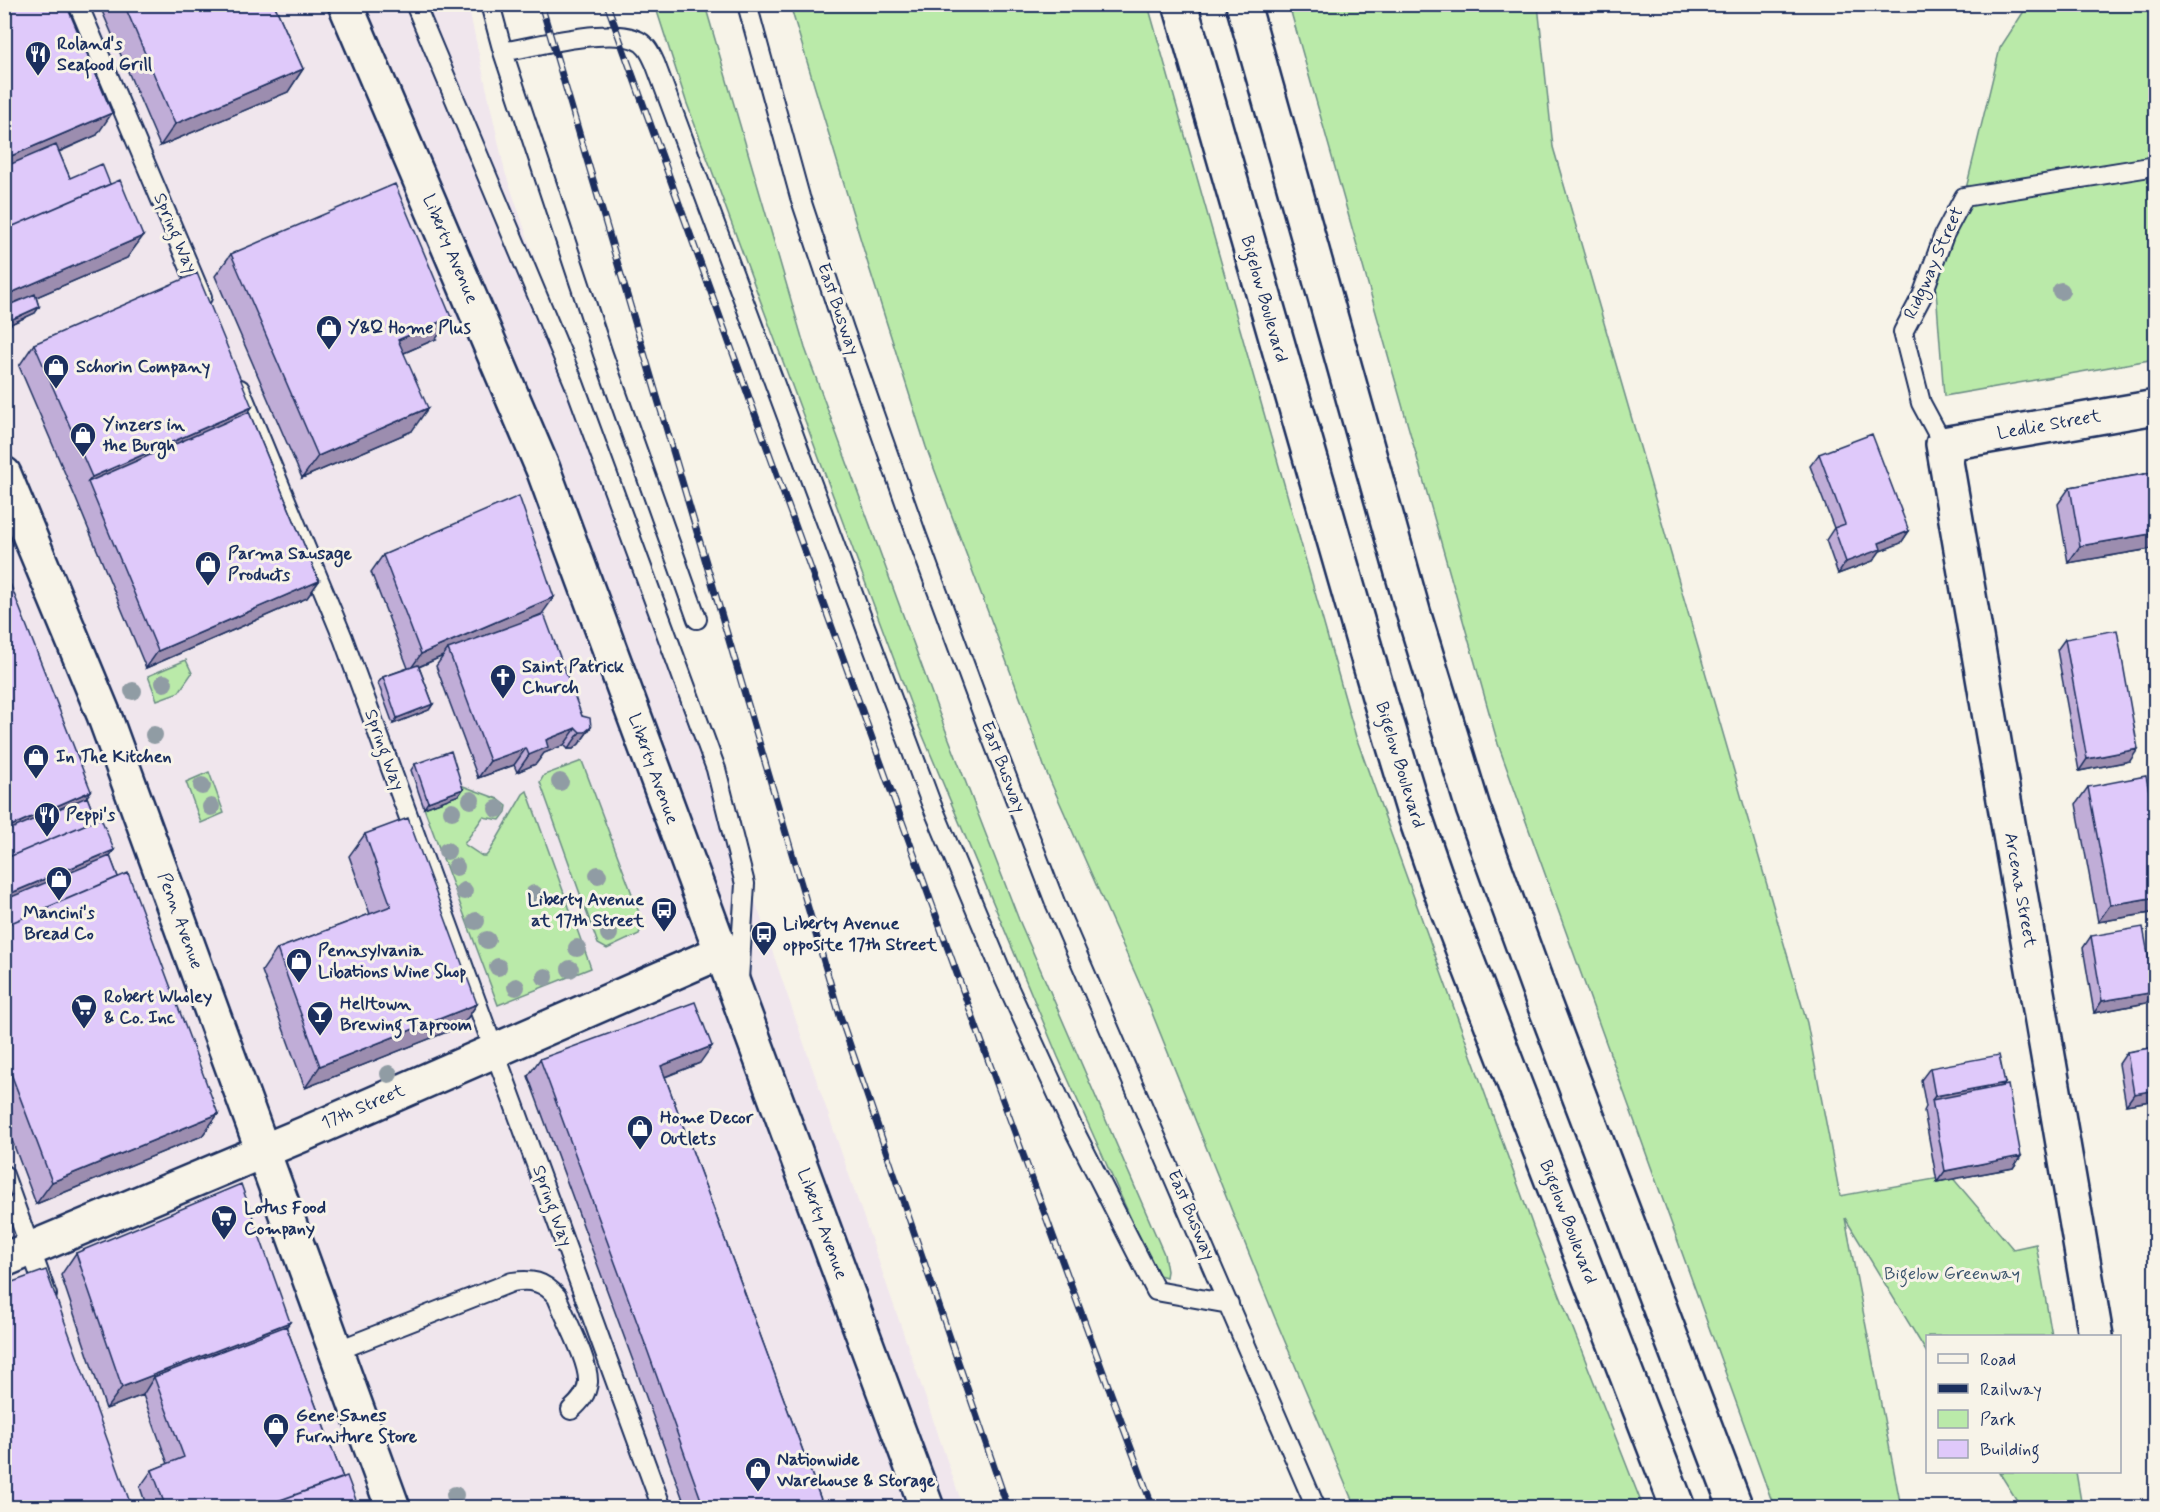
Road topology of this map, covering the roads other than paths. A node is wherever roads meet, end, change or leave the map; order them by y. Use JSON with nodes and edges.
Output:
{"nodes":[{"id":1,"x":78,"y":4,"type":"edge"},
{"id":2,"x":345,"y":4,"type":"edge"},
{"id":3,"x":415,"y":4,"type":"edge"},
{"id":4,"x":490,"y":4,"type":"edge"},
{"id":5,"x":747,"y":4,"type":"edge"},
{"id":6,"x":1180,"y":4,"type":"edge"},
{"id":7,"x":1243,"y":4,"type":"edge"},
{"id":8,"x":503,"y":52,"type":"junction"},
{"id":9,"x":2156,"y":166,"type":"edge"},
{"id":10,"x":210,"y":317,"type":"edge"},
{"id":11,"x":232,"y":370,"type":"edge"},
{"id":12,"x":2156,"y":406,"type":"edge"},
{"id":13,"x":1943,"y":444,"type":"junction"},
{"id":14,"x":7,"y":489,"type":"edge"},
{"id":15,"x":697,"y":620,"type":"dead end"},
{"id":16,"x":722,"y":952,"type":"junction"},
{"id":17,"x":738,"y":997,"type":"junction"},
{"id":18,"x":495,"y":1050,"type":"junction"},
{"id":19,"x":263,"y":1150,"type":"junction"},
{"id":20,"x":4,"y":1175,"type":"edge"},
{"id":21,"x":18,"y":1255,"type":"edge"},
{"id":22,"x":1229,"y":1304,"type":"junction"},
{"id":23,"x":52,"y":1310,"type":"edge"},
{"id":24,"x":2096,"y":1335,"type":"edge"},
{"id":25,"x":336,"y":1351,"type":"junction"},
{"id":26,"x":571,"y":1410,"type":"dead end"},
{"id":27,"x":393,"y":1508,"type":"edge"},
{"id":28,"x":662,"y":1508,"type":"edge"},
{"id":29,"x":927,"y":1508,"type":"edge"},
{"id":30,"x":1316,"y":1508,"type":"edge"},
{"id":31,"x":1678,"y":1508,"type":"edge"},
{"id":32,"x":1736,"y":1508,"type":"edge"}],
"edges":[{"from":1,"to":10,"type":"lane","name":"Spring Way"},
{"from":2,"to":16,"type":"main road","name":"Liberty Avenue"},
{"from":3,"to":17,"type":"lane"},
{"from":4,"to":8,"type":"lane"},
{"from":5,"to":22,"type":"lane","name":"East Busway"},
{"from":6,"to":31,"type":"main road","name":"Bigelow Boulevard"},
{"from":7,"to":32,"type":"main road"},
{"from":8,"to":15,"type":"lane"},
{"from":8,"to":22,"type":"lane"},
{"from":9,"to":13,"type":"lane","name":"Ridgway Street"},
{"from":11,"to":18,"type":"lane","name":"Spring Way"},
{"from":12,"to":13,"type":"main road","name":"Ledlie Street"},
{"from":13,"to":24,"type":"main road","name":"Arcena Street"},
{"from":14,"to":19,"type":"main road","name":"Penn Avenue"},
{"from":16,"to":17,"type":"main road","name":"Liberty Avenue"},
{"from":16,"to":18,"type":"main road","name":"17th Street"},
{"from":17,"to":29,"type":"main road","name":"Liberty Avenue"},
{"from":18,"to":19,"type":"main road","name":"17th Street"},
{"from":18,"to":28,"type":"lane","name":"Spring Way"},
{"from":19,"to":21,"type":"main road","name":"17th Street"},
{"from":19,"to":25,"type":"main road","name":"Penn Avenue"},
{"from":20,"to":21,"type":"lane"},
{"from":21,"to":23,"type":"lane"},
{"from":22,"to":30,"type":"lane","name":"East Busway"},
{"from":25,"to":26,"type":"lane"},
{"from":25,"to":27,"type":"main road","name":"Penn Avenue"}]}
